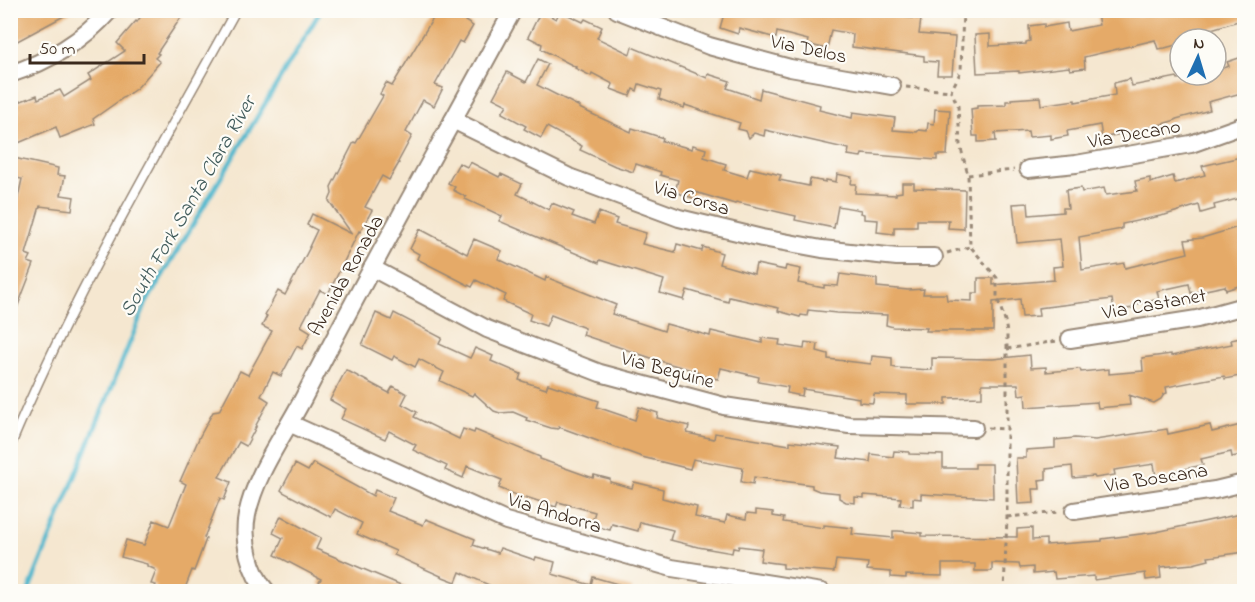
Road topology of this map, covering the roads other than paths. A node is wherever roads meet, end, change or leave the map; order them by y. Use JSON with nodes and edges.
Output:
{"nodes":[{"id":1,"x":110,"y":10,"type":"edge"},
{"id":2,"x":236,"y":10,"type":"edge"},
{"id":3,"x":513,"y":10,"type":"edge"},
{"id":4,"x":617,"y":10,"type":"edge"},
{"id":5,"x":10,"y":74,"type":"edge"},
{"id":6,"x":892,"y":86,"type":"road end"},
{"id":7,"x":453,"y":120,"type":"junction"},
{"id":8,"x":1245,"y":125,"type":"edge"},
{"id":9,"x":1028,"y":169,"type":"road end"},
{"id":10,"x":934,"y":257,"type":"road end"},
{"id":11,"x":372,"y":268,"type":"junction"},
{"id":12,"x":1245,"y":306,"type":"edge"},
{"id":13,"x":1070,"y":339,"type":"road end"},
{"id":14,"x":291,"y":424,"type":"junction"},
{"id":15,"x":974,"y":428,"type":"road end"},
{"id":16,"x":10,"y":447,"type":"edge"},
{"id":17,"x":1245,"y":483,"type":"edge"},
{"id":18,"x":1074,"y":511,"type":"road end"},
{"id":19,"x":267,"y":591,"type":"edge"},
{"id":20,"x":822,"y":591,"type":"edge"}],
"edges":[{"from":1,"to":5,"type":"street"},
{"from":2,"to":16,"type":"lane"},
{"from":3,"to":7,"type":"street","name":"Avenida Ronada"},
{"from":4,"to":6,"type":"street","name":"Via Delos"},
{"from":7,"to":10,"type":"street","name":"Via Corsa"},
{"from":7,"to":11,"type":"street","name":"Avenida Ronada"},
{"from":8,"to":9,"type":"street","name":"Via Decano"},
{"from":11,"to":14,"type":"street","name":"Avenida Ronada"},
{"from":11,"to":15,"type":"street","name":"Via Beguine"},
{"from":12,"to":13,"type":"street","name":"Via Castanet"},
{"from":14,"to":19,"type":"street","name":"Avenida Ronada"},
{"from":14,"to":20,"type":"street","name":"Via Andorra"},
{"from":17,"to":18,"type":"street","name":"Via Boscana"}]}
